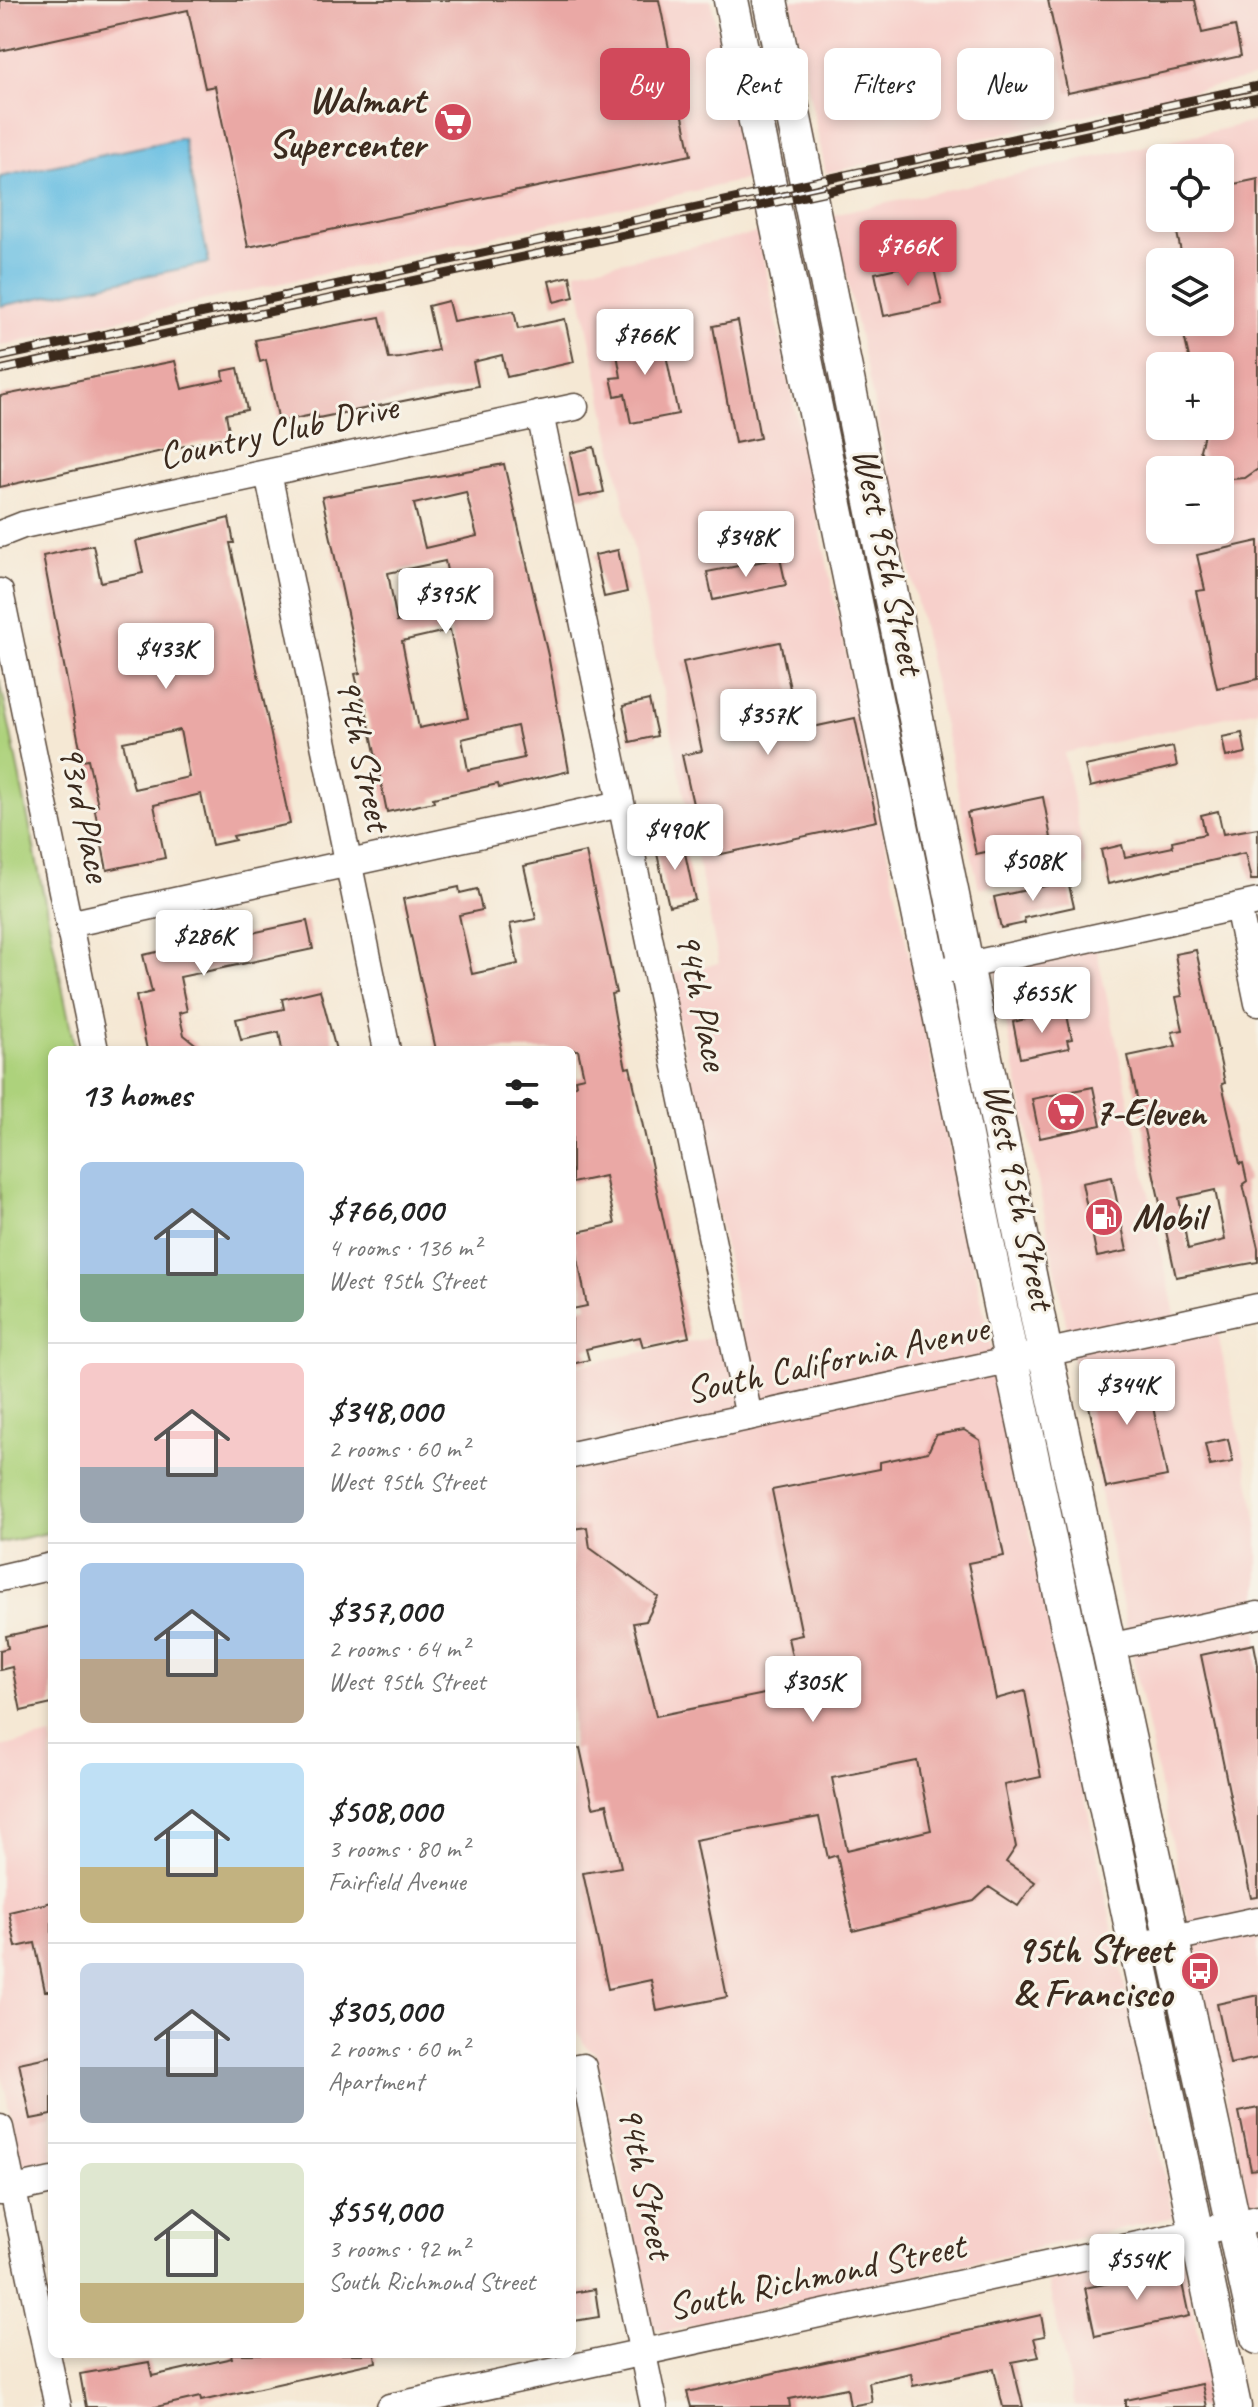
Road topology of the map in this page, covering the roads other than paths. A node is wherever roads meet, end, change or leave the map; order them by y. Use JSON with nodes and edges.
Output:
{"nodes":[{"id":1,"x":731,"y":0,"type":"edge"},
{"id":2,"x":770,"y":0,"type":"edge"},
{"id":3,"x":575,"y":407,"type":"dead end"},
{"id":4,"x":540,"y":414,"type":"junction"},
{"id":5,"x":268,"y":473,"type":"junction"},
{"id":6,"x":0,"y":534,"type":"edge"},
{"id":7,"x":0,"y":592,"type":"edge"},
{"id":8,"x":621,"y":804,"type":"junction"},
{"id":9,"x":347,"y":864,"type":"junction"},
{"id":10,"x":1248,"y":904,"type":"edge"},
{"id":11,"x":69,"y":924,"type":"junction"},
{"id":12,"x":966,"y":965,"type":"junction"},
{"id":13,"x":931,"y":973,"type":"junction"},
{"id":14,"x":1258,"y":1003,"type":"edge"},
{"id":15,"x":94,"y":1046,"type":"edge"},
{"id":16,"x":386,"y":1046,"type":"edge"},
{"id":17,"x":1258,"y":1307,"type":"edge"},
{"id":18,"x":1045,"y":1353,"type":"junction"},
{"id":19,"x":1012,"y":1361,"type":"junction"},
{"id":20,"x":749,"y":1417,"type":"junction"},
{"id":21,"x":576,"y":1454,"type":"edge"},
{"id":22,"x":48,"y":1567,"type":"edge"},
{"id":23,"x":0,"y":1578,"type":"edge"},
{"id":24,"x":1258,"y":1615,"type":"edge"},
{"id":25,"x":1109,"y":1647,"type":"junction"},
{"id":26,"x":1258,"y":1920,"type":"edge"},
{"id":27,"x":1172,"y":1938,"type":"junction"},
{"id":28,"x":1136,"y":1946,"type":"junction"},
{"id":29,"x":577,"y":2068,"type":"edge"},
{"id":30,"x":0,"y":2128,"type":"edge"},
{"id":31,"x":48,"y":2182,"type":"edge"},
{"id":32,"x":6,"y":2191,"type":"edge"},
{"id":33,"x":1246,"y":2222,"type":"edge"},
{"id":34,"x":1197,"y":2232,"type":"junction"},
{"id":35,"x":1258,"y":2337,"type":"edge"},
{"id":36,"x":643,"y":2352,"type":"junction"},
{"id":37,"x":58,"y":2407,"type":"edge"},
{"id":38,"x":390,"y":2407,"type":"edge"},
{"id":39,"x":654,"y":2407,"type":"edge"},
{"id":40,"x":1234,"y":2407,"type":"edge"}],
"edges":[{"from":1,"to":13,"type":"main road","name":"West 95th Street"},
{"from":2,"to":12,"type":"main road","name":"West 95th Street"},
{"from":3,"to":4,"type":"street","name":"Country Club Drive"},
{"from":4,"to":5,"type":"street","name":"Country Club Drive"},
{"from":4,"to":8,"type":"street","name":"94th Place"},
{"from":5,"to":6,"type":"street","name":"Country Club Drive"},
{"from":5,"to":9,"type":"street","name":"94th Street"},
{"from":7,"to":11,"type":"street","name":"93rd Place"},
{"from":8,"to":9,"type":"street"},
{"from":8,"to":20,"type":"street","name":"94th Place"},
{"from":9,"to":11,"type":"street"},
{"from":9,"to":16,"type":"street","name":"94th Street"},
{"from":10,"to":12,"type":"street"},
{"from":10,"to":14,"type":"street"},
{"from":11,"to":15,"type":"street","name":"93rd Place"},
{"from":12,"to":13,"type":"street"},
{"from":12,"to":18,"type":"main road","name":"West 95th Street"},
{"from":13,"to":19,"type":"main road","name":"West 95th Street"},
{"from":17,"to":18,"type":"street","name":"South California Avenue"},
{"from":18,"to":19,"type":"street","name":"South California Avenue"},
{"from":18,"to":25,"type":"main road","name":"West 95th Street"},
{"from":19,"to":20,"type":"street","name":"South California Avenue"},
{"from":19,"to":28,"type":"main road","name":"West 95th Street"},
{"from":20,"to":21,"type":"street","name":"South California Avenue"},
{"from":22,"to":23,"type":"street"},
{"from":24,"to":25,"type":"street"},
{"from":25,"to":27,"type":"main road","name":"West 95th Street"},
{"from":26,"to":27,"type":"street"},
{"from":27,"to":28,"type":"street"},
{"from":27,"to":33,"type":"main road","name":"West 95th Street"},
{"from":28,"to":34,"type":"main road","name":"West 95th Street"},
{"from":29,"to":36,"type":"street","name":"94th Street"},
{"from":30,"to":32,"type":"street"},
{"from":31,"to":32,"type":"street"},
{"from":32,"to":37,"type":"street"},
{"from":33,"to":34,"type":"street","name":"South Richmond Street"},
{"from":33,"to":35,"type":"main road","name":"West 95th Street"},
{"from":34,"to":36,"type":"street","name":"South Richmond Street"},
{"from":34,"to":40,"type":"main road","name":"West 95th Street"},
{"from":36,"to":38,"type":"street","name":"South Richmond Street"},
{"from":36,"to":39,"type":"street","name":"94th Street"}]}
